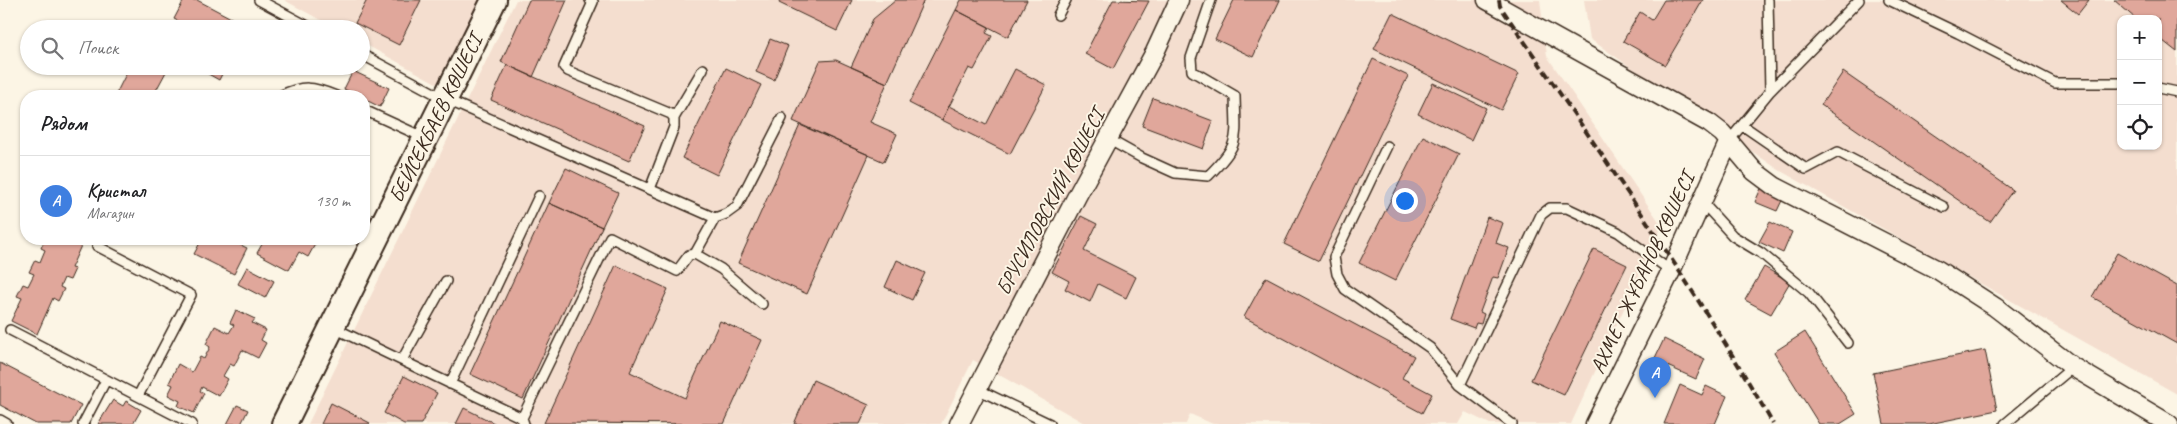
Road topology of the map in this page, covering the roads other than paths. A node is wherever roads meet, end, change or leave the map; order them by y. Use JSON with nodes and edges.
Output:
{"nodes":[{"id":1,"x":259,"y":0,"type":"edge"},
{"id":2,"x":494,"y":0,"type":"edge"},
{"id":3,"x":590,"y":0,"type":"edge"},
{"id":4,"x":1066,"y":0,"type":"edge"},
{"id":5,"x":1179,"y":0,"type":"edge"},
{"id":6,"x":1211,"y":0,"type":"edge"},
{"id":7,"x":1488,"y":0,"type":"edge"},
{"id":8,"x":1768,"y":0,"type":"edge"},
{"id":9,"x":1859,"y":0,"type":"edge"},
{"id":10,"x":1889,"y":0,"type":"edge"},
{"id":11,"x":1058,"y":15,"type":"dead end"},
{"id":12,"x":296,"y":20,"type":"edge"},
{"id":13,"x":370,"y":59,"type":"edge"},
{"id":14,"x":703,"y":69,"type":"dead end"},
{"id":15,"x":2117,"y":83,"type":"edge"},
{"id":16,"x":2162,"y":89,"type":"edge"},
{"id":17,"x":292,"y":90,"type":"edge"},
{"id":18,"x":322,"y":90,"type":"edge"},
{"id":19,"x":1770,"y":91,"type":"junction"},
{"id":20,"x":2177,"y":92,"type":"edge"},
{"id":21,"x":445,"y":99,"type":"junction"},
{"id":22,"x":370,"y":113,"type":"edge"},
{"id":23,"x":674,"y":118,"type":"junction"},
{"id":24,"x":782,"y":118,"type":"dead end"},
{"id":25,"x":1742,"y":124,"type":"junction"},
{"id":26,"x":425,"y":138,"type":"junction"},
{"id":27,"x":1108,"y":139,"type":"junction"},
{"id":28,"x":1729,"y":141,"type":"junction"},
{"id":29,"x":1387,"y":146,"type":"dead end"},
{"id":30,"x":650,"y":189,"type":"junction"},
{"id":31,"x":539,"y":196,"type":"dead end"},
{"id":32,"x":1702,"y":202,"type":"junction"},
{"id":33,"x":1944,"y":207,"type":"dead end"},
{"id":34,"x":715,"y":218,"type":"junction"},
{"id":35,"x":97,"y":246,"type":"dead end"},
{"id":36,"x":695,"y":254,"type":"junction"},
{"id":37,"x":1671,"y":271,"type":"junction"},
{"id":38,"x":446,"y":281,"type":"dead end"},
{"id":39,"x":762,"y":304,"type":"dead end"},
{"id":40,"x":332,"y":327,"type":"junction"},
{"id":41,"x":10,"y":330,"type":"dead end"},
{"id":42,"x":1848,"y":343,"type":"dead end"},
{"id":43,"x":402,"y":360,"type":"junction"},
{"id":44,"x":2073,"y":367,"type":"junction"},
{"id":45,"x":106,"y":380,"type":"junction"},
{"id":46,"x":450,"y":384,"type":"junction"},
{"id":47,"x":1460,"y":385,"type":"junction"},
{"id":48,"x":977,"y":389,"type":"junction"},
{"id":49,"x":138,"y":396,"type":"junction"},
{"id":50,"x":0,"y":420,"type":"edge"},
{"id":51,"x":523,"y":421,"type":"edge"},
{"id":52,"x":7,"y":424,"type":"edge"},
{"id":53,"x":83,"y":424,"type":"edge"},
{"id":54,"x":192,"y":424,"type":"edge"},
{"id":55,"x":284,"y":424,"type":"edge"},
{"id":56,"x":959,"y":424,"type":"edge"},
{"id":57,"x":1050,"y":424,"type":"edge"},
{"id":58,"x":1512,"y":424,"type":"edge"},
{"id":59,"x":1595,"y":424,"type":"edge"},
{"id":60,"x":2005,"y":424,"type":"edge"},
{"id":61,"x":2169,"y":424,"type":"edge"}],
"edges":[{"from":1,"to":12,"type":"lane"},
{"from":2,"to":21,"type":"street","name":"БЕЙСЕКБАЕВ КӨШЕСІ"},
{"from":3,"to":23,"type":"lane"},
{"from":4,"to":11,"type":"lane"},
{"from":5,"to":27,"type":"street","name":"БРУСИЛОВСКИЙ КӨШЕСІ"},
{"from":6,"to":27,"type":"lane"},
{"from":7,"to":28,"type":"street"},
{"from":8,"to":19,"type":"lane"},
{"from":9,"to":19,"type":"lane"},
{"from":10,"to":15,"type":"lane"},
{"from":13,"to":21,"type":"lane"},
{"from":14,"to":23,"type":"lane"},
{"from":16,"to":20,"type":"lane"},
{"from":17,"to":18,"type":"lane"},
{"from":19,"to":25,"type":"lane"},
{"from":21,"to":26,"type":"street","name":"БЕЙСЕКБАЕВ КӨШЕСІ"},
{"from":21,"to":30,"type":"lane"},
{"from":22,"to":26,"type":"lane"},
{"from":23,"to":30,"type":"lane"},
{"from":24,"to":34,"type":"lane"},
{"from":25,"to":28,"type":"lane"},
{"from":25,"to":33,"type":"lane"},
{"from":26,"to":40,"type":"street","name":"БЕЙСЕКБАЕВ КӨШЕСІ"},
{"from":27,"to":48,"type":"street","name":"БРУСИЛОВСКИЙ КӨШЕСІ"},
{"from":28,"to":32,"type":"street","name":"АХМЕТ ЖҰБАНОВ КӨШЕСІ"},
{"from":28,"to":44,"type":"street"},
{"from":29,"to":47,"type":"lane"},
{"from":30,"to":34,"type":"lane"},
{"from":31,"to":46,"type":"lane"},
{"from":32,"to":37,"type":"street","name":"АХМЕТ ЖҰБАНОВ КӨШЕСІ"},
{"from":32,"to":42,"type":"lane"},
{"from":34,"to":36,"type":"lane"},
{"from":35,"to":49,"type":"lane"},
{"from":36,"to":39,"type":"lane"},
{"from":36,"to":51,"type":"lane"},
{"from":37,"to":47,"type":"lane"},
{"from":37,"to":59,"type":"street","name":"АХМЕТ ЖҰБАНОВ КӨШЕСІ"},
{"from":38,"to":43,"type":"lane"},
{"from":40,"to":43,"type":"lane"},
{"from":40,"to":55,"type":"street","name":"БЕЙСЕКБАЕВ КӨШЕСІ"},
{"from":41,"to":45,"type":"lane"},
{"from":43,"to":46,"type":"lane"},
{"from":44,"to":60,"type":"lane"},
{"from":44,"to":61,"type":"street"},
{"from":45,"to":49,"type":"lane"},
{"from":45,"to":53,"type":"lane"},
{"from":46,"to":51,"type":"lane"},
{"from":47,"to":58,"type":"lane"},
{"from":48,"to":56,"type":"street","name":"БРУСИЛОВСКИЙ КӨШЕСІ"},
{"from":48,"to":57,"type":"lane"},
{"from":49,"to":54,"type":"lane"},
{"from":50,"to":52,"type":"lane"}]}
